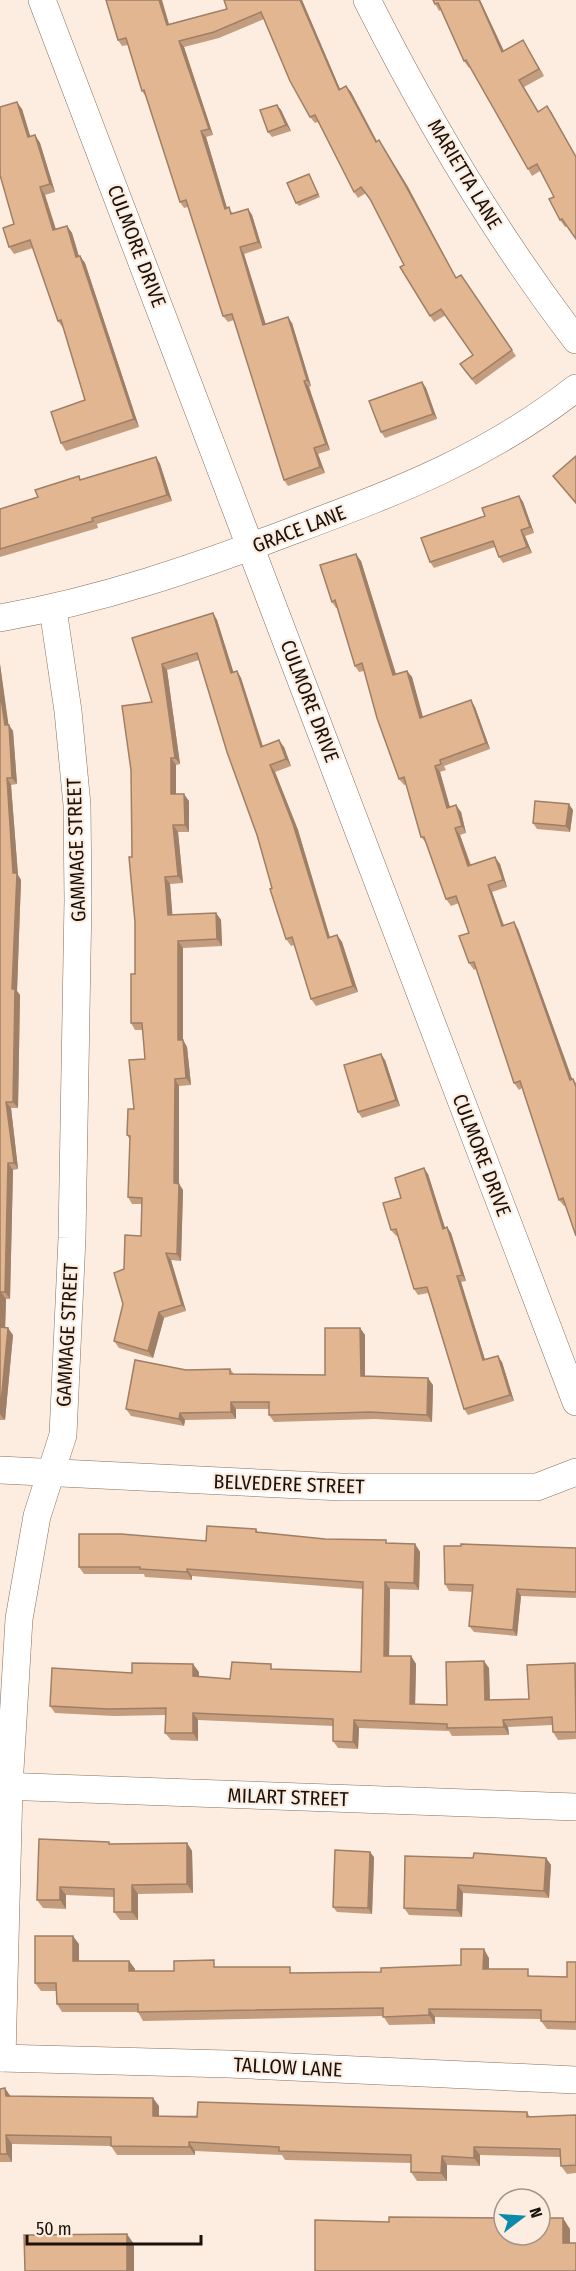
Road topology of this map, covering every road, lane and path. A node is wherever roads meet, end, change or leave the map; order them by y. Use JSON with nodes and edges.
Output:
{"nodes":[{"id":1,"x":42,"y":0,"type":"edge"},
{"id":2,"x":367,"y":0,"type":"edge"},
{"id":3,"x":576,"y":340,"type":"edge"},
{"id":4,"x":576,"y":388,"type":"edge"},
{"id":5,"x":252,"y":546,"type":"junction"},
{"id":6,"x":53,"y":609,"type":"junction"},
{"id":7,"x":0,"y":618,"type":"edge"},
{"id":8,"x":576,"y":1402,"type":"edge"},
{"id":9,"x":0,"y":1470,"type":"edge"},
{"id":10,"x":53,"y":1472,"type":"junction"},
{"id":11,"x":576,"y":1472,"type":"edge"},
{"id":12,"x":5,"y":1786,"type":"edge"},
{"id":13,"x":576,"y":1807,"type":"edge"},
{"id":14,"x":1,"y":2058,"type":"edge"},
{"id":15,"x":576,"y":2080,"type":"edge"}],
"edges":[{"from":1,"to":5,"type":"street","name":"CULMORE DRIVE"},
{"from":2,"to":3,"type":"street","name":"MARIETTA LANE"},
{"from":4,"to":5,"type":"street","name":"GRACE LANE"},
{"from":5,"to":6,"type":"street","name":"GRACE LANE"},
{"from":5,"to":8,"type":"street","name":"CULMORE DRIVE"},
{"from":6,"to":7,"type":"street","name":"GRACE LANE"},
{"from":6,"to":10,"type":"street","name":"GAMMAGE STREET"},
{"from":9,"to":10,"type":"street","name":"BELVEDERE STREET"},
{"from":10,"to":11,"type":"street","name":"BELVEDERE STREET"},
{"from":10,"to":12,"type":"street","name":"GAMMAGE STREET"},
{"from":12,"to":13,"type":"street","name":"MILART STREET"},
{"from":12,"to":14,"type":"street","name":"GAMMAGE STREET"},
{"from":14,"to":15,"type":"street","name":"TALLOW LANE"}]}
